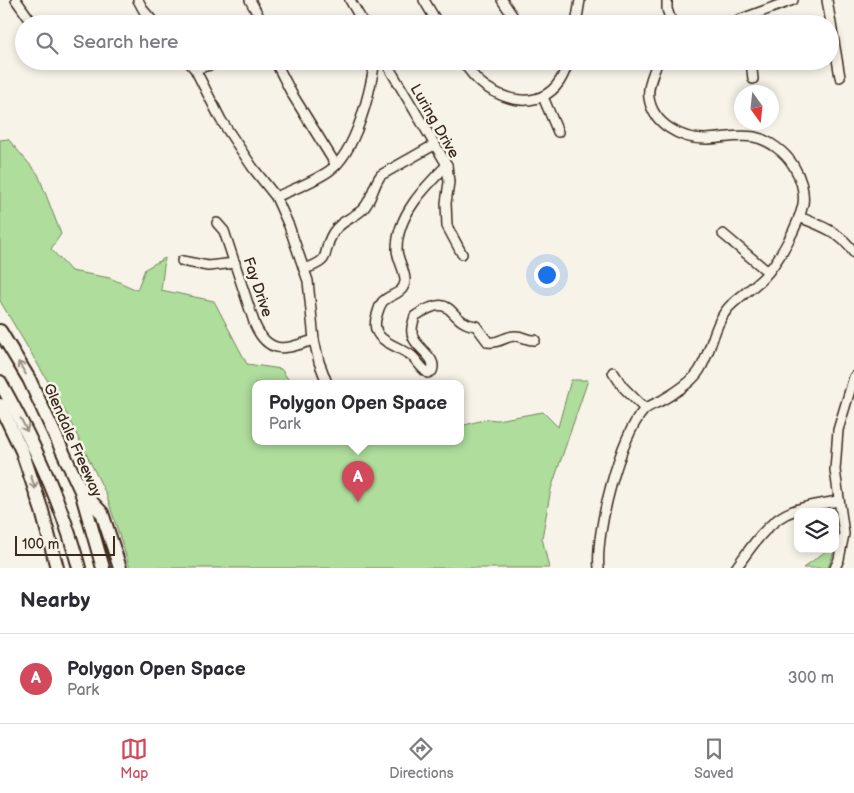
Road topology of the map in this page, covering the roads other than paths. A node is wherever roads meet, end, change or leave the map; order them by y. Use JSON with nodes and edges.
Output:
{"nodes":[{"id":1,"x":16,"y":0,"type":"edge"},
{"id":2,"x":138,"y":0,"type":"edge"},
{"id":3,"x":250,"y":0,"type":"edge"},
{"id":4,"x":350,"y":0,"type":"edge"},
{"id":5,"x":424,"y":0,"type":"edge"},
{"id":6,"x":502,"y":0,"type":"edge"},
{"id":7,"x":580,"y":0,"type":"edge"},
{"id":8,"x":666,"y":0,"type":"edge"},
{"id":9,"x":793,"y":0,"type":"edge"},
{"id":10,"x":827,"y":0,"type":"edge"},
{"id":11,"x":27,"y":15,"type":"edge"},
{"id":12,"x":148,"y":15,"type":"edge"},
{"id":13,"x":258,"y":15,"type":"edge"},
{"id":14,"x":359,"y":15,"type":"edge"},
{"id":15,"x":433,"y":15,"type":"edge"},
{"id":16,"x":512,"y":15,"type":"edge"},
{"id":17,"x":578,"y":15,"type":"edge"},
{"id":18,"x":669,"y":15,"type":"edge"},
{"id":19,"x":758,"y":15,"type":"edge"},
{"id":20,"x":830,"y":15,"type":"edge"},
{"id":21,"x":196,"y":70,"type":"edge"},
{"id":22,"x":280,"y":70,"type":"edge"},
{"id":23,"x":373,"y":70,"type":"edge"},
{"id":24,"x":390,"y":70,"type":"edge"},
{"id":25,"x":468,"y":70,"type":"edge"},
{"id":26,"x":564,"y":70,"type":"edge"},
{"id":27,"x":655,"y":70,"type":"edge"},
{"id":28,"x":752,"y":70,"type":"edge"},
{"id":29,"x":839,"y":70,"type":"edge"},
{"id":30,"x":840,"y":77,"type":"dead end"},
{"id":31,"x":753,"y":79,"type":"dead end"},
{"id":32,"x":543,"y":97,"type":"junction"},
{"id":33,"x":558,"y":132,"type":"dead end"},
{"id":34,"x":434,"y":145,"type":"junction"},
{"id":35,"x":336,"y":165,"type":"junction"},
{"id":36,"x":447,"y":165,"type":"junction"},
{"id":37,"x":276,"y":197,"type":"junction"},
{"id":38,"x":799,"y":217,"type":"junction"},
{"id":39,"x":216,"y":223,"type":"dead end"},
{"id":40,"x":723,"y":234,"type":"dead end"},
{"id":41,"x":854,"y":251,"type":"edge"},
{"id":42,"x":462,"y":254,"type":"dead end"},
{"id":43,"x":182,"y":261,"type":"dead end"},
{"id":44,"x":235,"y":263,"type":"junction"},
{"id":45,"x":304,"y":269,"type":"junction"},
{"id":46,"x":768,"y":272,"type":"junction"},
{"id":47,"x":0,"y":331,"type":"edge"},
{"id":48,"x":314,"y":340,"type":"junction"},
{"id":49,"x":536,"y":340,"type":"dead end"},
{"id":50,"x":613,"y":372,"type":"dead end"},
{"id":51,"x":854,"y":377,"type":"edge"},
{"id":52,"x":326,"y":380,"type":"edge"},
{"id":53,"x":0,"y":382,"type":"edge"},
{"id":54,"x":0,"y":405,"type":"edge"},
{"id":55,"x":645,"y":409,"type":"junction"},
{"id":56,"x":81,"y":491,"type":"junction"},
{"id":57,"x":838,"y":501,"type":"junction"},
{"id":58,"x":56,"y":568,"type":"edge"},
{"id":59,"x":80,"y":568,"type":"edge"},
{"id":60,"x":103,"y":568,"type":"edge"},
{"id":61,"x":120,"y":568,"type":"edge"},
{"id":62,"x":599,"y":568,"type":"edge"},
{"id":63,"x":736,"y":568,"type":"edge"},
{"id":64,"x":835,"y":568,"type":"edge"}],
"edges":[{"from":1,"to":11,"type":"street"},
{"from":2,"to":12,"type":"street"},
{"from":3,"to":13,"type":"street"},
{"from":4,"to":14,"type":"street"},
{"from":5,"to":15,"type":"street"},
{"from":6,"to":16,"type":"street"},
{"from":7,"to":17,"type":"street"},
{"from":8,"to":18,"type":"street"},
{"from":9,"to":19,"type":"street"},
{"from":10,"to":20,"type":"street"},
{"from":21,"to":37,"type":"street"},
{"from":22,"to":35,"type":"street"},
{"from":23,"to":35,"type":"street"},
{"from":24,"to":34,"type":"street","name":"Luring Drive"},
{"from":25,"to":32,"type":"street"},
{"from":26,"to":32,"type":"street"},
{"from":27,"to":38,"type":"street"},
{"from":28,"to":31,"type":"street"},
{"from":29,"to":30,"type":"street"},
{"from":32,"to":33,"type":"street"},
{"from":34,"to":36,"type":"street","name":"Luring Drive"},
{"from":34,"to":45,"type":"street"},
{"from":35,"to":37,"type":"street"},
{"from":36,"to":42,"type":"street","name":"Luring Drive"},
{"from":36,"to":49,"type":"street"},
{"from":37,"to":45,"type":"street"},
{"from":38,"to":41,"type":"street"},
{"from":38,"to":46,"type":"street"},
{"from":39,"to":44,"type":"street","name":"Fay Drive"},
{"from":40,"to":46,"type":"street"},
{"from":43,"to":44,"type":"street"},
{"from":44,"to":48,"type":"street","name":"Fay Drive"},
{"from":45,"to":48,"type":"street"},
{"from":46,"to":55,"type":"street"},
{"from":56,"to":47,"type":"highway","name":"Glendale Freeway","one_way":true},
{"from":48,"to":52,"type":"street"},
{"from":50,"to":55,"type":"street"},
{"from":51,"to":57,"type":"street"},
{"from":53,"to":59,"type":"highway","one_way":true},
{"from":54,"to":58,"type":"highway","one_way":true},
{"from":55,"to":62,"type":"street"},
{"from":56,"to":60,"type":"highway","name":"Glendale Freeway"},
{"from":56,"to":61,"type":"highway"},
{"from":57,"to":63,"type":"street"},
{"from":57,"to":64,"type":"street"}]}
